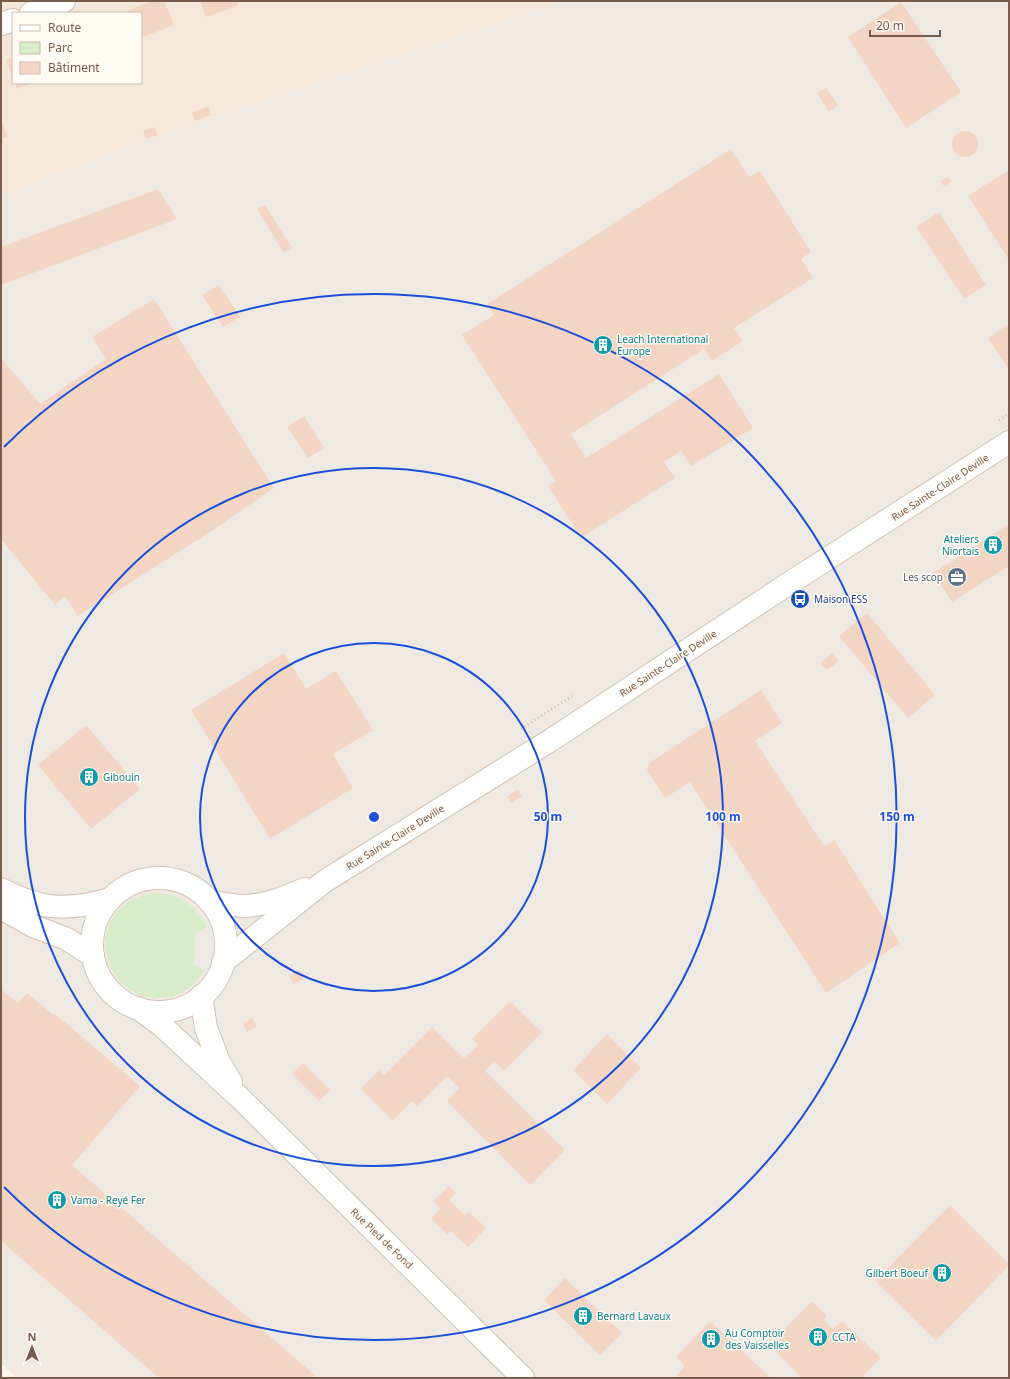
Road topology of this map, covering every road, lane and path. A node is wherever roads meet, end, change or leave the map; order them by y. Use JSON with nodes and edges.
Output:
{"nodes":[{"id":1,"x":64,"y":1,"type":"edge"},
{"id":2,"x":34,"y":12,"type":"edge"},
{"id":3,"x":12,"y":20,"type":"edge"},
{"id":4,"x":1,"y":24,"type":"edge"},
{"id":5,"x":1009,"y":414,"type":"edge"},
{"id":6,"x":994,"y":423,"type":"dead end"},
{"id":7,"x":1009,"y":442,"type":"edge"},
{"id":8,"x":574,"y":695,"type":"dead end"},
{"id":9,"x":521,"y":730,"type":"dead end"},
{"id":10,"x":325,"y":881,"type":"junction"},
{"id":11,"x":1,"y":889,"type":"edge"},
{"id":12,"x":110,"y":899,"type":"junction"},
{"id":13,"x":209,"y":901,"type":"junction"},
{"id":14,"x":1,"y":908,"type":"edge"},
{"id":15,"x":93,"y":956,"type":"junction"},
{"id":16,"x":223,"y":962,"type":"junction"},
{"id":17,"x":201,"y":996,"type":"junction"},
{"id":18,"x":138,"y":1008,"type":"junction"},
{"id":19,"x":241,"y":1099,"type":"junction"},
{"id":20,"x":523,"y":1378,"type":"edge"}],
"edges":[{"from":1,"to":2,"type":"main road"},
{"from":3,"to":4,"type":"main road"},
{"from":5,"to":6,"type":"path"},
{"from":7,"to":10,"type":"main road","name":"Rue Sainte-Claire Deville"},
{"from":8,"to":9,"type":"path"},
{"from":10,"to":13,"type":"main road","name":"Rue Sainte-Claire Deville"},
{"from":10,"to":16,"type":"main road","name":"Rue Sainte-Claire Deville"},
{"from":11,"to":12,"type":"main road"},
{"from":12,"to":13,"type":"main road"},
{"from":12,"to":15,"type":"main road"},
{"from":13,"to":16,"type":"main road"},
{"from":14,"to":15,"type":"main road"},
{"from":15,"to":18,"type":"main road"},
{"from":16,"to":17,"type":"main road"},
{"from":17,"to":18,"type":"main road"},
{"from":17,"to":19,"type":"main road","name":"Rue Pied de Fond"},
{"from":18,"to":19,"type":"main road","name":"Rue Pied de Fond"},
{"from":19,"to":20,"type":"main road","name":"Rue Pied de Fond"}]}
